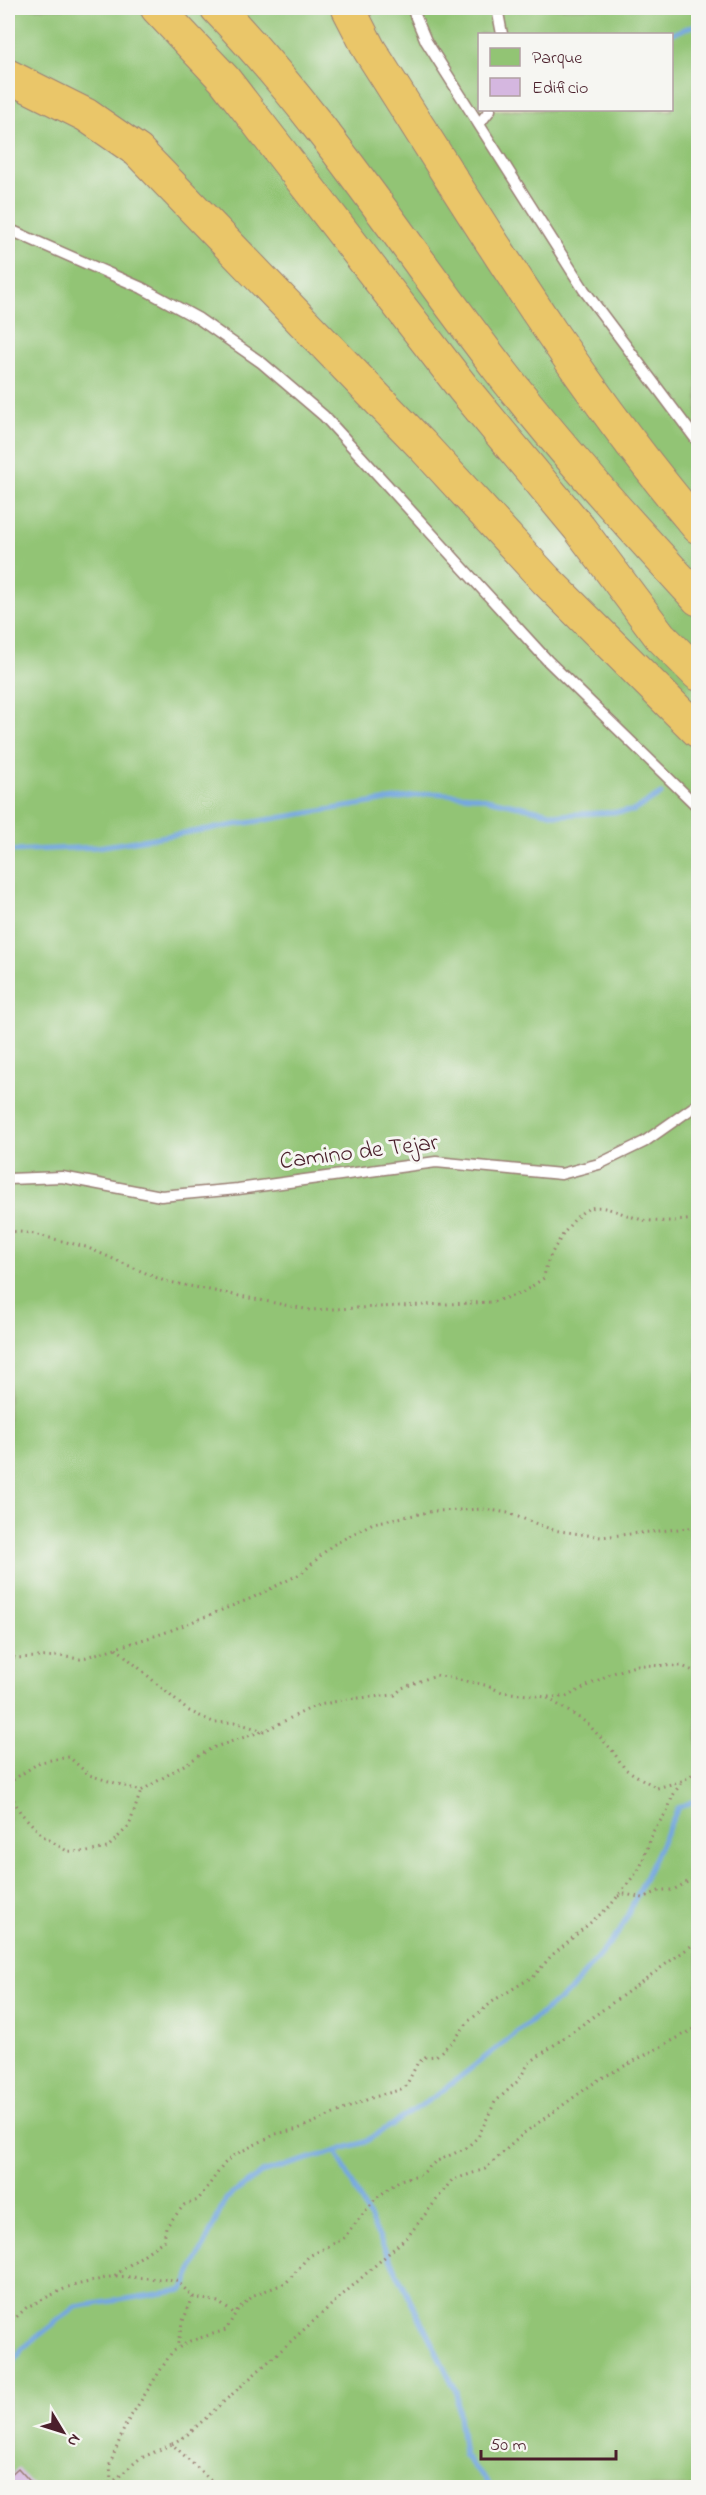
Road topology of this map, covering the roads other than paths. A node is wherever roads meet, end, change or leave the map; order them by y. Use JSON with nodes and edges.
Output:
{"nodes":[{"id":1,"x":157,"y":8,"type":"edge"},
{"id":2,"x":217,"y":8,"type":"edge"},
{"id":3,"x":348,"y":8,"type":"edge"},
{"id":4,"x":412,"y":8,"type":"edge"},
{"id":5,"x":497,"y":8,"type":"edge"},
{"id":6,"x":502,"y":33,"type":"edge"},
{"id":7,"x":8,"y":76,"type":"edge"},
{"id":8,"x":489,"y":111,"type":"edge"},
{"id":9,"x":480,"y":123,"type":"junction"},
{"id":10,"x":8,"y":229,"type":"edge"},
{"id":11,"x":699,"y":442,"type":"edge"},
{"id":12,"x":699,"y":527,"type":"edge"},
{"id":13,"x":579,"y":528,"type":"junction"},
{"id":14,"x":699,"y":599,"type":"edge"},
{"id":15,"x":699,"y":651,"type":"edge"},
{"id":16,"x":699,"y":674,"type":"edge"},
{"id":17,"x":699,"y":731,"type":"edge"},
{"id":18,"x":699,"y":807,"type":"edge"},
{"id":19,"x":699,"y":1104,"type":"edge"},
{"id":20,"x":8,"y":1179,"type":"edge"}],
"edges":[{"from":1,"to":13,"type":"highway"},
{"from":2,"to":14,"type":"highway"},
{"from":3,"to":12,"type":"highway"},
{"from":4,"to":9,"type":"lane"},
{"from":5,"to":6,"type":"lane"},
{"from":7,"to":17,"type":"highway"},
{"from":8,"to":9,"type":"lane"},
{"from":9,"to":11,"type":"lane"},
{"from":10,"to":18,"type":"lane"},
{"from":13,"to":15,"type":"highway"},
{"from":13,"to":16,"type":"highway"},
{"from":19,"to":20,"type":"lane","name":"Camino de Tejar"}]}
